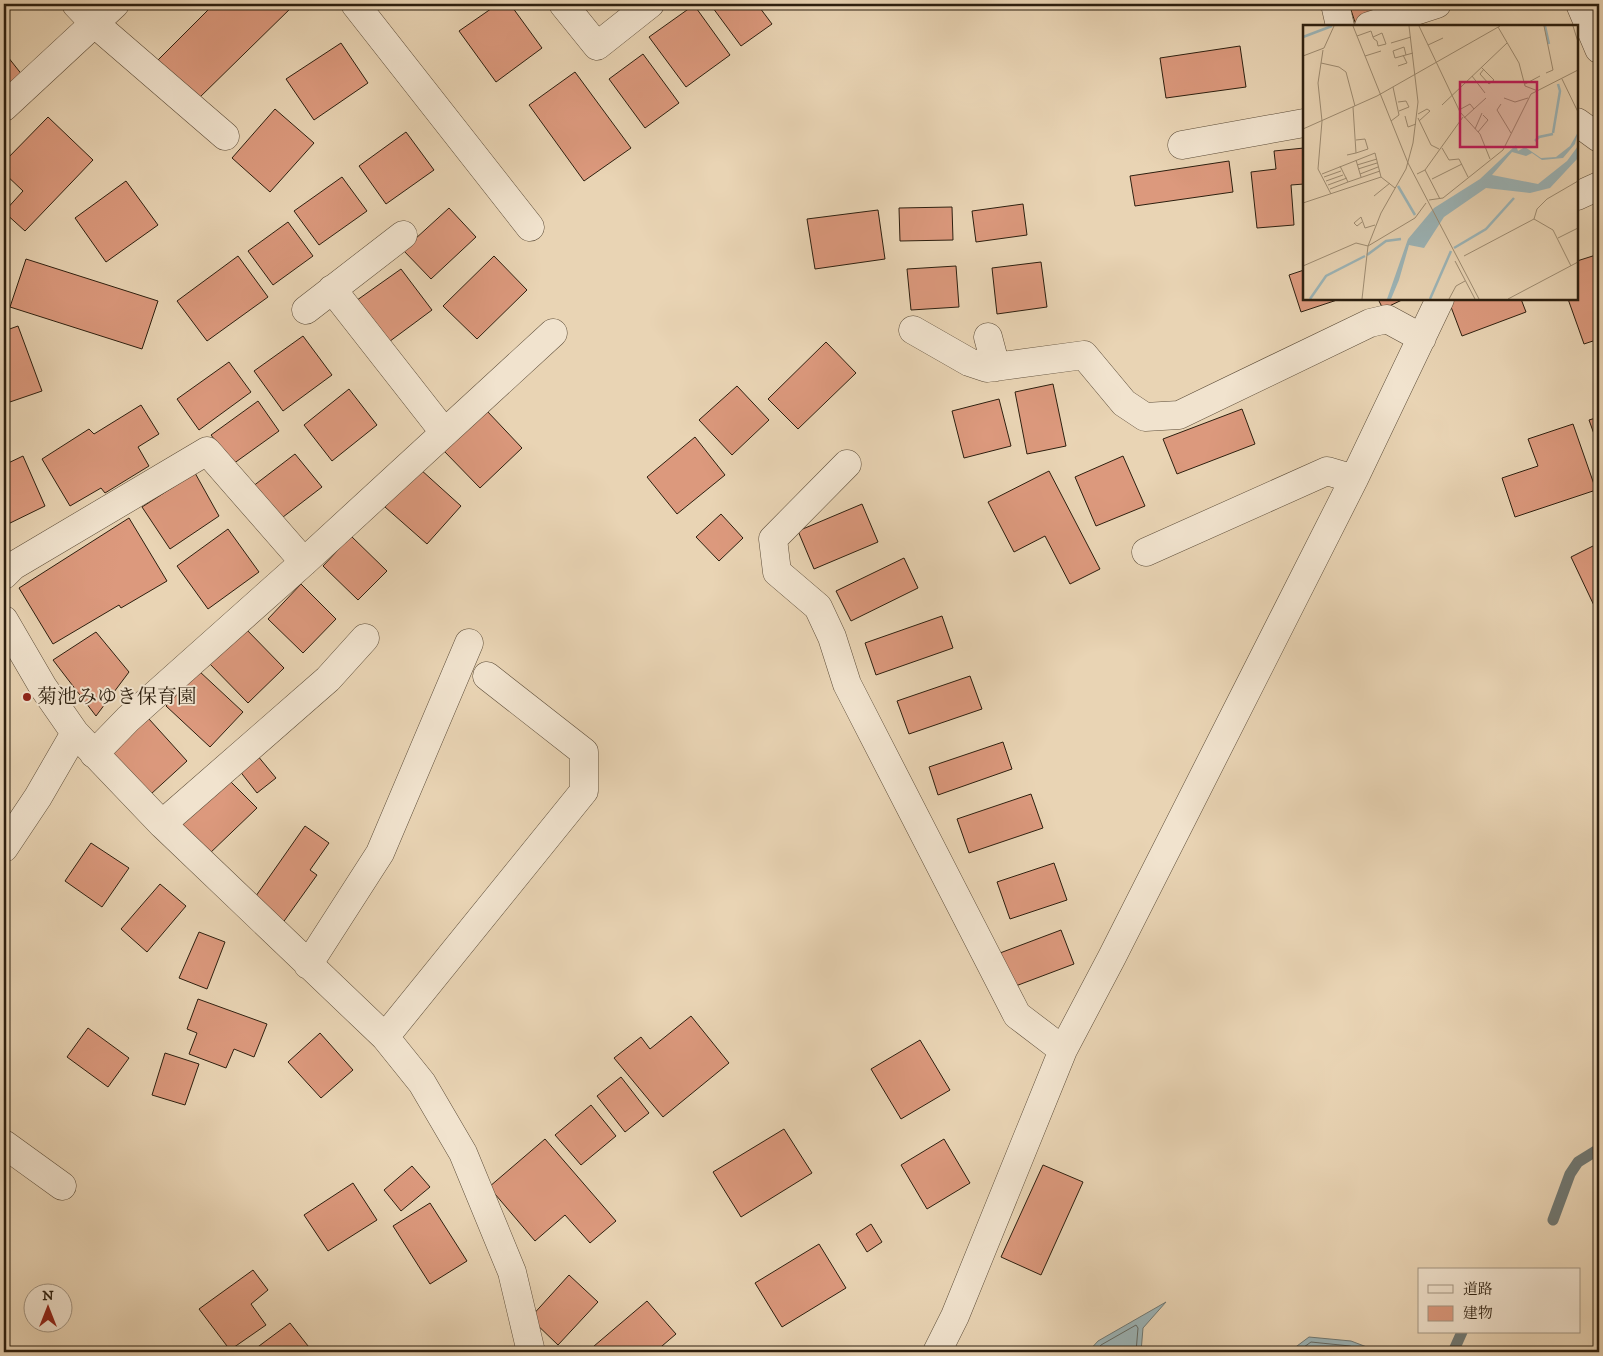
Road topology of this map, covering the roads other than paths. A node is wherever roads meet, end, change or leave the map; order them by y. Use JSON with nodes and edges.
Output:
{"nodes":[{"id":1,"x":76,"y":4,"type":"edge"},
{"id":2,"x":115,"y":4,"type":"edge"},
{"id":3,"x":354,"y":4,"type":"edge"},
{"id":4,"x":563,"y":4,"type":"edge"},
{"id":5,"x":650,"y":4,"type":"edge"},
{"id":6,"x":1335,"y":4,"type":"edge"},
{"id":7,"x":1437,"y":4,"type":"edge"},
{"id":8,"x":1580,"y":4,"type":"edge"},
{"id":9,"x":94,"y":23,"type":"junction"},
{"id":10,"x":1340,"y":25,"type":"edge"},
{"id":11,"x":1372,"y":25,"type":"edge"},
{"id":12,"x":1599,"y":49,"type":"edge"},
{"id":13,"x":4,"y":108,"type":"edge"},
{"id":14,"x":1303,"y":123,"type":"edge"},
{"id":15,"x":1578,"y":123,"type":"edge"},
{"id":16,"x":225,"y":136,"type":"dead end"},
{"id":17,"x":1599,"y":138,"type":"edge"},
{"id":18,"x":1182,"y":145,"type":"dead end"},
{"id":19,"x":1599,"y":186,"type":"edge"},
{"id":20,"x":1578,"y":196,"type":"edge"},
{"id":21,"x":530,"y":227,"type":"dead end"},
{"id":22,"x":403,"y":235,"type":"dead end"},
{"id":23,"x":332,"y":289,"type":"junction"},
{"id":24,"x":1440,"y":300,"type":"edge"},
{"id":25,"x":306,"y":310,"type":"dead end"},
{"id":26,"x":913,"y":330,"type":"dead end"},
{"id":27,"x":553,"y":332,"type":"dead end"},
{"id":28,"x":988,"y":337,"type":"dead end"},
{"id":29,"x":1422,"y":338,"type":"junction"},
{"id":30,"x":996,"y":367,"type":"junction"},
{"id":31,"x":444,"y":432,"type":"junction"},
{"id":32,"x":847,"y":464,"type":"dead end"},
{"id":33,"x":1354,"y":479,"type":"junction"},
{"id":34,"x":1146,"y":552,"type":"dead end"},
{"id":35,"x":304,"y":562,"type":"junction"},
{"id":36,"x":4,"y":575,"type":"edge"},
{"id":37,"x":4,"y":620,"type":"edge"},
{"id":38,"x":365,"y":638,"type":"dead end"},
{"id":39,"x":469,"y":643,"type":"dead end"},
{"id":40,"x":487,"y":676,"type":"dead end"},
{"id":41,"x":74,"y":734,"type":"junction"},
{"id":42,"x":94,"y":754,"type":"junction"},
{"id":43,"x":162,"y":824,"type":"junction"},
{"id":44,"x":4,"y":848,"type":"edge"},
{"id":45,"x":308,"y":965,"type":"junction"},
{"id":46,"x":385,"y":1037,"type":"junction"},
{"id":47,"x":1063,"y":1050,"type":"junction"},
{"id":48,"x":5,"y":1148,"type":"edge"},
{"id":49,"x":62,"y":1186,"type":"dead end"},
{"id":50,"x":531,"y":1352,"type":"edge"},
{"id":51,"x":937,"y":1352,"type":"edge"}],
"edges":[{"from":1,"to":9,"type":"street"},
{"from":2,"to":9,"type":"street"},
{"from":3,"to":21,"type":"street"},
{"from":4,"to":5,"type":"street"},
{"from":6,"to":10,"type":"street"},
{"from":7,"to":11,"type":"street"},
{"from":8,"to":12,"type":"street"},
{"from":9,"to":13,"type":"street"},
{"from":9,"to":16,"type":"street"},
{"from":14,"to":18,"type":"street"},
{"from":15,"to":17,"type":"street"},
{"from":19,"to":20,"type":"street"},
{"from":22,"to":23,"type":"street"},
{"from":23,"to":25,"type":"street"},
{"from":23,"to":31,"type":"street"},
{"from":24,"to":29,"type":"street"},
{"from":26,"to":30,"type":"street"},
{"from":27,"to":31,"type":"street"},
{"from":28,"to":30,"type":"street"},
{"from":29,"to":30,"type":"street"},
{"from":29,"to":33,"type":"street"},
{"from":31,"to":35,"type":"street"},
{"from":32,"to":47,"type":"street"},
{"from":33,"to":34,"type":"street"},
{"from":33,"to":47,"type":"street"},
{"from":35,"to":36,"type":"street"},
{"from":35,"to":42,"type":"street"},
{"from":37,"to":41,"type":"street"},
{"from":38,"to":43,"type":"street"},
{"from":39,"to":45,"type":"street"},
{"from":40,"to":46,"type":"street"},
{"from":41,"to":42,"type":"street"},
{"from":41,"to":44,"type":"street"},
{"from":42,"to":43,"type":"street"},
{"from":43,"to":45,"type":"street"},
{"from":45,"to":46,"type":"street"},
{"from":46,"to":50,"type":"street"},
{"from":47,"to":51,"type":"street"},
{"from":48,"to":49,"type":"street"}]}
